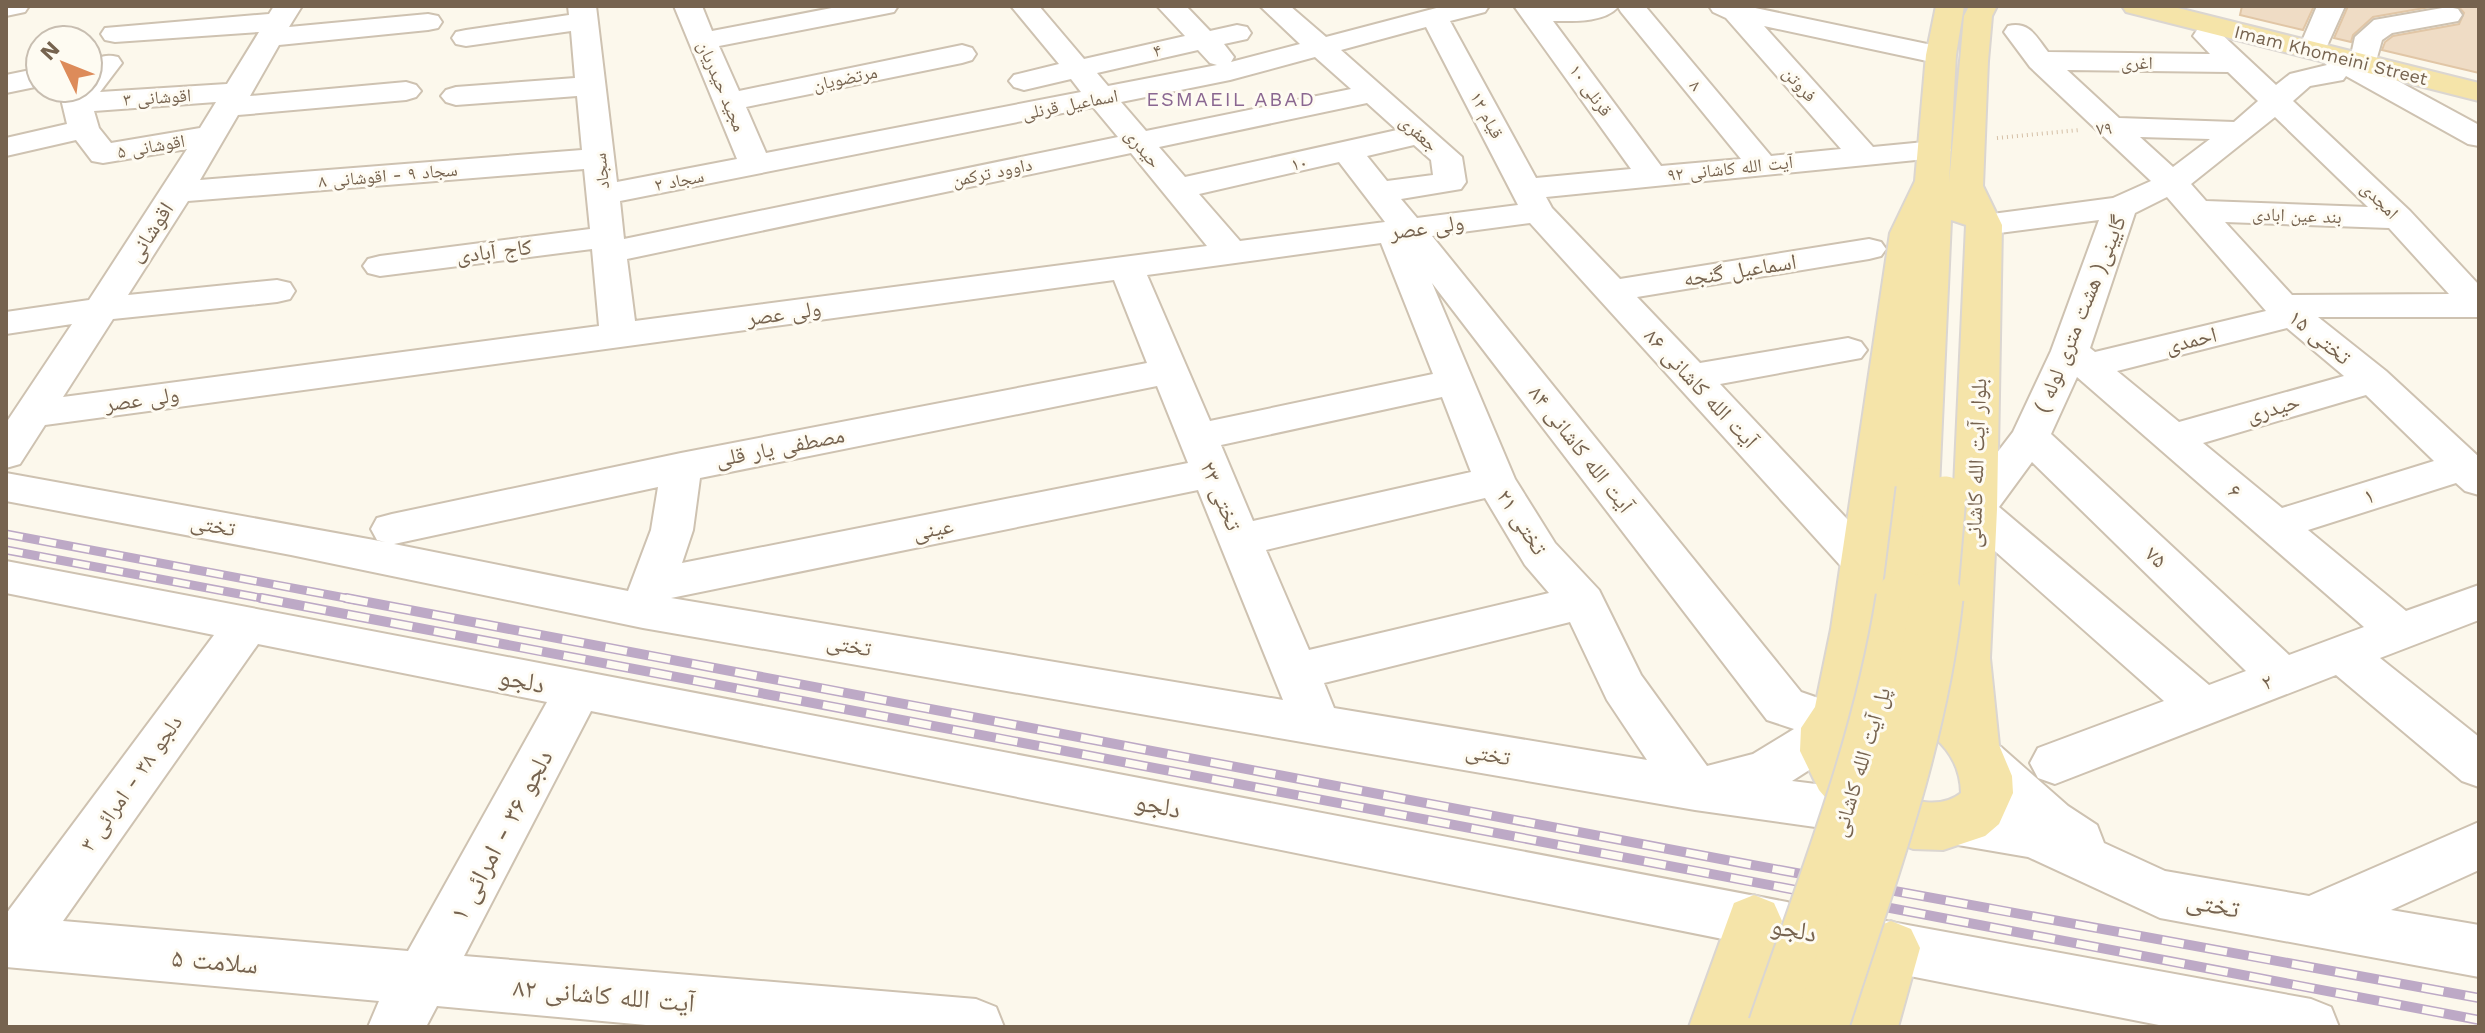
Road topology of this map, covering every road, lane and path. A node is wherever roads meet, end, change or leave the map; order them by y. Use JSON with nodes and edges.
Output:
{"nodes":[{"id":1,"x":15,"y":6,"type":"edge"},
{"id":2,"x":688,"y":6,"type":"edge"},
{"id":3,"x":884,"y":6,"type":"edge"},
{"id":4,"x":1025,"y":6,"type":"edge"},
{"id":5,"x":1171,"y":6,"type":"edge"},
{"id":6,"x":1274,"y":6,"type":"edge"},
{"id":7,"x":1373,"y":6,"type":"edge"},
{"id":8,"x":1475,"y":6,"type":"edge"},
{"id":9,"x":1606,"y":6,"type":"edge"},
{"id":10,"x":1631,"y":6,"type":"edge"},
{"id":11,"x":2136,"y":6,"type":"edge"},
{"id":12,"x":2174,"y":6,"type":"edge"},
{"id":13,"x":2331,"y":6,"type":"edge"},
{"id":14,"x":6,"y":8,"type":"edge"},
{"id":15,"x":1730,"y":9,"type":"edge"},
{"id":16,"x":1967,"y":9,"type":"edge"},
{"id":17,"x":1532,"y":10,"type":"edge"},
{"id":18,"x":583,"y":14,"type":"edge"},
{"id":19,"x":2448,"y":15,"type":"dead end"},
{"id":20,"x":1435,"y":18,"type":"junction"},
{"id":21,"x":279,"y":22,"type":"edge"},
{"id":22,"x":428,"y":22,"type":"dead end"},
{"id":23,"x":1404,"y":26,"type":"junction"},
{"id":24,"x":2018,"y":32,"type":"dead end"},
{"id":25,"x":1237,"y":33,"type":"dead end"},
{"id":26,"x":2207,"y":36,"type":"dead end"},
{"id":27,"x":466,"y":38,"type":"dead end"},
{"id":28,"x":1206,"y":40,"type":"junction"},
{"id":29,"x":703,"y":41,"type":"junction"},
{"id":30,"x":1322,"y":47,"type":"junction"},
{"id":31,"x":962,"y":54,"type":"dead end"},
{"id":32,"x":104,"y":55,"type":"edge"},
{"id":33,"x":1941,"y":55,"type":"junction"},
{"id":34,"x":2341,"y":57,"type":"junction"},
{"id":35,"x":2040,"y":61,"type":"junction"},
{"id":36,"x":2234,"y":63,"type":"junction"},
{"id":37,"x":1077,"y":68,"type":"junction"},
{"id":38,"x":1230,"y":71,"type":"junction"},
{"id":39,"x":1024,"y":81,"type":"dead end"},
{"id":40,"x":2479,"y":82,"type":"edge"},
{"id":41,"x":591,"y":86,"type":"junction"},
{"id":42,"x":406,"y":91,"type":"dead end"},
{"id":43,"x":2479,"y":92,"type":"edge"},
{"id":44,"x":1374,"y":93,"type":"junction"},
{"id":45,"x":456,"y":96,"type":"dead end"},
{"id":46,"x":1102,"y":98,"type":"junction"},
{"id":47,"x":2276,"y":98,"type":"junction"},
{"id":48,"x":729,"y":102,"type":"junction"},
{"id":49,"x":85,"y":104,"type":"edge"},
{"id":50,"x":226,"y":111,"type":"junction"},
{"id":51,"x":80,"y":116,"type":"junction"},
{"id":52,"x":2113,"y":127,"type":"junction"},
{"id":53,"x":2241,"y":131,"type":"junction"},
{"id":54,"x":1421,"y":134,"type":"junction"},
{"id":55,"x":2479,"y":137,"type":"edge"},
{"id":56,"x":1969,"y":141,"type":"junction"},
{"id":57,"x":1138,"y":142,"type":"junction"},
{"id":58,"x":6,"y":147,"type":"edge"},
{"id":59,"x":1348,"y":153,"type":"junction"},
{"id":60,"x":1864,"y":156,"type":"junction"},
{"id":61,"x":599,"y":158,"type":"junction"},
{"id":62,"x":755,"y":165,"type":"junction"},
{"id":63,"x":1762,"y":165,"type":"junction"},
{"id":64,"x":1944,"y":172,"type":"junction"},
{"id":65,"x":1652,"y":176,"type":"junction"},
{"id":66,"x":2172,"y":183,"type":"junction"},
{"id":67,"x":1177,"y":189,"type":"junction"},
{"id":68,"x":177,"y":192,"type":"junction"},
{"id":69,"x":1381,"y":192,"type":"junction"},
{"id":70,"x":603,"y":195,"type":"junction"},
{"id":71,"x":1532,"y":200,"type":"junction"},
{"id":72,"x":2120,"y":207,"type":"junction"},
{"id":73,"x":2195,"y":211,"type":"junction"},
{"id":74,"x":2398,"y":218,"type":"junction"},
{"id":75,"x":1984,"y":225,"type":"junction"},
{"id":76,"x":1402,"y":230,"type":"junction"},
{"id":77,"x":608,"y":244,"type":"junction"},
{"id":78,"x":1869,"y":249,"type":"dead end"},
{"id":79,"x":1231,"y":253,"type":"junction"},
{"id":80,"x":380,"y":266,"type":"dead end"},
{"id":81,"x":1126,"y":267,"type":"junction"},
{"id":82,"x":277,"y":291,"type":"dead end"},
{"id":83,"x":1611,"y":291,"type":"junction"},
{"id":84,"x":2479,"y":306,"type":"edge"},
{"id":85,"x":100,"y":309,"type":"junction"},
{"id":86,"x":2288,"y":310,"type":"junction"},
{"id":87,"x":6,"y":323,"type":"edge"},
{"id":88,"x":618,"y":335,"type":"junction"},
{"id":89,"x":1848,"y":350,"type":"dead end"},
{"id":90,"x":2079,"y":358,"type":"junction"},
{"id":91,"x":1169,"y":371,"type":"junction"},
{"id":92,"x":1691,"y":377,"type":"junction"},
{"id":93,"x":2373,"y":380,"type":"junction"},
{"id":94,"x":1455,"y":382,"type":"junction"},
{"id":95,"x":31,"y":414,"type":"junction"},
{"id":96,"x":2030,"y":437,"type":"junction"},
{"id":97,"x":2172,"y":438,"type":"junction"},
{"id":98,"x":6,"y":454,"type":"edge"},
{"id":99,"x":1204,"y":455,"type":"junction"},
{"id":100,"x":681,"y":467,"type":"junction"},
{"id":101,"x":2474,"y":476,"type":"edge"},
{"id":102,"x":1495,"y":481,"type":"junction"},
{"id":103,"x":6,"y":487,"type":"edge"},
{"id":104,"x":1946,"y":498,"type":"junction"},
{"id":105,"x":2275,"y":525,"type":"junction"},
{"id":106,"x":392,"y":529,"type":"dead end"},
{"id":107,"x":1240,"y":540,"type":"junction"},
{"id":108,"x":1864,"y":564,"type":"junction"},
{"id":109,"x":7,"y":582,"type":"edge"},
{"id":110,"x":649,"y":598,"type":"junction"},
{"id":111,"x":1583,"y":602,"type":"junction"},
{"id":112,"x":2479,"y":602,"type":"edge"},
{"id":113,"x":247,"y":625,"type":"junction"},
{"id":114,"x":1855,"y":629,"type":"junction"},
{"id":115,"x":2400,"y":632,"type":"junction"},
{"id":116,"x":2342,"y":654,"type":"junction"},
{"id":117,"x":1966,"y":658,"type":"junction"},
{"id":118,"x":1295,"y":672,"type":"junction"},
{"id":119,"x":2282,"y":677,"type":"junction"},
{"id":120,"x":578,"y":691,"type":"junction"},
{"id":121,"x":2202,"y":707,"type":"junction"},
{"id":122,"x":1831,"y":722,"type":"junction"},
{"id":123,"x":1317,"y":724,"type":"junction"},
{"id":124,"x":1979,"y":753,"type":"junction"},
{"id":125,"x":2055,"y":763,"type":"dead end"},
{"id":126,"x":2479,"y":766,"type":"edge"},
{"id":127,"x":1695,"y":789,"type":"junction"},
{"id":128,"x":1880,"y":814,"type":"junction"},
{"id":129,"x":1958,"y":823,"type":"junction"},
{"id":130,"x":2479,"y":845,"type":"edge"},
{"id":131,"x":2160,"y":894,"type":"junction"},
{"id":132,"x":1754,"y":921,"type":"junction"},
{"id":133,"x":2308,"y":922,"type":"junction"},
{"id":134,"x":11,"y":943,"type":"edge"},
{"id":135,"x":2479,"y":951,"type":"edge"},
{"id":136,"x":424,"y":980,"type":"junction"},
{"id":137,"x":1885,"y":999,"type":"edge"},
{"id":138,"x":396,"y":1027,"type":"edge"},
{"id":139,"x":976,"y":1027,"type":"edge"},
{"id":140,"x":1719,"y":1027,"type":"edge"},
{"id":141,"x":1775,"y":1027,"type":"edge"},
{"id":142,"x":1821,"y":1027,"type":"edge"},
{"id":143,"x":2311,"y":1027,"type":"edge"}],
"edges":[{"from":1,"to":14,"type":"street"},
{"from":2,"to":29,"type":"street","name":"مجید حیدریان"},
{"from":3,"to":29,"type":"street"},
{"from":4,"to":37,"type":"street","name":"حیدری"},
{"from":5,"to":28,"type":"street"},
{"from":6,"to":30,"type":"street","name":"جعفری"},
{"from":7,"to":23,"type":"street"},
{"from":8,"to":20,"type":"street","name":"اسماعیل قرنلی"},
{"from":9,"to":17,"type":"street"},
{"from":10,"to":63,"type":"street","name":"۸"},
{"from":11,"to":34,"type":"main road","name":"Imam Khomeini Street"},
{"from":12,"to":34,"type":"main road"},
{"from":13,"to":34,"type":"street"},
{"from":15,"to":33,"type":"street"},
{"from":15,"to":60,"type":"street","name":"فروتن"},
{"from":16,"to":33,"type":"main road","name":"بلوار آیت الله کاشانی"},
{"from":16,"to":56,"type":"main road","name":"بلوار آیت الله کاشانی"},
{"from":17,"to":65,"type":"street","name":"قرنلی ۱۰"},
{"from":18,"to":27,"type":"street"},
{"from":18,"to":41,"type":"street","name":"سجاد"},
{"from":19,"to":34,"type":"street"},
{"from":20,"to":23,"type":"street","name":"اسماعیل قرنلی"},
{"from":20,"to":71,"type":"street","name":"۱۲ قیام"},
{"from":21,"to":22,"type":"street"},
{"from":21,"to":32,"type":"street"},
{"from":21,"to":50,"type":"street","name":"اقوشانی"},
{"from":23,"to":30,"type":"street","name":"اسماعیل قرنلی"},
{"from":24,"to":35,"type":"street","name":"تختی ۱۵"},
{"from":25,"to":28,"type":"street","name":"۴"},
{"from":26,"to":36,"type":"street","name":"امجدی"},
{"from":28,"to":37,"type":"street","name":"۴"},
{"from":28,"to":38,"type":"street"},
{"from":29,"to":48,"type":"street","name":"مجید حیدریان"},
{"from":30,"to":38,"type":"street","name":"اسماعیل قرنلی"},
{"from":30,"to":44,"type":"street","name":"جعفری"},
{"from":31,"to":48,"type":"street","name":"مرتضویان"},
{"from":33,"to":64,"type":"main road","name":"بلوار آیت الله کاشانی"},
{"from":34,"to":40,"type":"main road"},
{"from":34,"to":43,"type":"main road","name":"Imam Khomeini Street"},
{"from":34,"to":47,"type":"street","name":"گایینی( هشت متری لوله )"},
{"from":34,"to":55,"type":"street"},
{"from":35,"to":36,"type":"street","name":"اغری"},
{"from":35,"to":52,"type":"street","name":"تختی ۱۵"},
{"from":36,"to":47,"type":"street","name":"امجدی"},
{"from":37,"to":39,"type":"street","name":"۴"},
{"from":37,"to":46,"type":"street","name":"حیدری"},
{"from":38,"to":46,"type":"street","name":"اسماعیل قرنلی"},
{"from":41,"to":45,"type":"street"},
{"from":41,"to":61,"type":"street","name":"سجاد"},
{"from":42,"to":50,"type":"street"},
{"from":44,"to":54,"type":"street","name":"جعفری"},
{"from":44,"to":57,"type":"street","name":"داوود ترکمن"},
{"from":46,"to":57,"type":"street","name":"حیدری"},
{"from":46,"to":62,"type":"street","name":"اسماعیل قرنلی"},
{"from":47,"to":53,"type":"street","name":"گایینی( هشت متری لوله )"},
{"from":47,"to":74,"type":"street","name":"امجدی"},
{"from":48,"to":62,"type":"street","name":"مجید حیدریان"},
{"from":49,"to":51,"type":"street"},
{"from":50,"to":51,"type":"street","name":"اقوشانی ۳"},
{"from":50,"to":51,"type":"street","name":"اقوشانی ۵"},
{"from":50,"to":68,"type":"street","name":"اقوشانی"},
{"from":51,"to":58,"type":"street","name":"اقوشانی ۳"},
{"from":52,"to":53,"type":"street","name":"۷۹"},
{"from":52,"to":56,"type":"path","name":"۷۹"},
{"from":52,"to":66,"type":"street","name":"تختی ۱۵"},
{"from":53,"to":66,"type":"street","name":"گایینی( هشت متری لوله )"},
{"from":54,"to":59,"type":"street","name":"۱۰"},
{"from":54,"to":69,"type":"street","name":"جعفری"},
{"from":56,"to":64,"type":"main road","name":"بلوار آیت الله کاشانی"},
{"from":57,"to":67,"type":"street","name":"حیدری"},
{"from":57,"to":77,"type":"street","name":"داوود ترکمن"},
{"from":59,"to":67,"type":"street","name":"۱۰"},
{"from":59,"to":69,"type":"street","name":"آیت الله کاشانی ۸۴"},
{"from":60,"to":63,"type":"street","name":"آیت الله کاشانی ۹۲"},
{"from":60,"to":64,"type":"street","name":"آیت الله کاشانی ۹۲"},
{"from":61,"to":68,"type":"street","name":"سجاد ۹ - اقوشانی ۸"},
{"from":61,"to":70,"type":"street","name":"سجاد"},
{"from":62,"to":70,"type":"street","name":"سجاد ۲"},
{"from":63,"to":65,"type":"street","name":"آیت الله کاشانی ۹۲"},
{"from":64,"to":75,"type":"main road","name":"بلوار آیت الله کاشانی"},
{"from":64,"to":104,"type":"main road","name":"بلوار آیت الله کاشانی"},
{"from":64,"to":108,"type":"main road","name":"بلوار آیت الله کاشانی"},
{"from":65,"to":71,"type":"street","name":"آیت الله کاشانی ۹۲"},
{"from":66,"to":72,"type":"street","name":"گایینی( هشت متری لوله )"},
{"from":66,"to":73,"type":"street","name":"تختی ۱۵"},
{"from":67,"to":79,"type":"street","name":"حیدری"},
{"from":68,"to":85,"type":"street","name":"اقوشانی"},
{"from":69,"to":76,"type":"street","name":"آیت الله کاشانی ۸۴"},
{"from":70,"to":77,"type":"street","name":"سجاد"},
{"from":71,"to":76,"type":"street","name":"ولی عصر"},
{"from":71,"to":83,"type":"street","name":"آیت الله کاشانی ۸۶"},
{"from":72,"to":75,"type":"street"},
{"from":72,"to":90,"type":"street","name":"گایینی( هشت متری لوله )"},
{"from":73,"to":74,"type":"street","name":"بند عین ابادی"},
{"from":73,"to":86,"type":"street","name":"تختی ۱۵"},
{"from":74,"to":84,"type":"street","name":"امجدی"},
{"from":75,"to":104,"type":"main road","name":"بلوار آیت الله کاشانی"},
{"from":76,"to":79,"type":"street","name":"ولی عصر"},
{"from":76,"to":94,"type":"street","name":"تختی ۲۱"},
{"from":76,"to":122,"type":"street","name":"آیت الله کاشانی ۸۴"},
{"from":77,"to":80,"type":"street","name":"کاج آبادی"},
{"from":77,"to":88,"type":"street","name":"سجاد"},
{"from":78,"to":83,"type":"street","name":"اسماعیل گنجه"},
{"from":79,"to":81,"type":"street","name":"ولی عصر"},
{"from":81,"to":88,"type":"street","name":"ولی عصر"},
{"from":81,"to":91,"type":"street","name":"تختی ۲۳"},
{"from":82,"to":85,"type":"street"},
{"from":83,"to":92,"type":"street","name":"آیت الله کاشانی ۸۶"},
{"from":84,"to":86,"type":"street","name":"احمدی"},
{"from":85,"to":87,"type":"street"},
{"from":85,"to":95,"type":"street","name":"اقوشانی"},
{"from":86,"to":90,"type":"street","name":"احمدی"},
{"from":86,"to":93,"type":"street","name":"تختی ۱۵"},
{"from":88,"to":95,"type":"street","name":"ولی عصر"},
{"from":89,"to":92,"type":"street"},
{"from":90,"to":96,"type":"street","name":"گایینی( هشت متری لوله )"},
{"from":90,"to":97,"type":"street","name":"۶"},
{"from":91,"to":99,"type":"street","name":"تختی ۲۳"},
{"from":91,"to":100,"type":"street","name":"مصطفی یار قلی"},
{"from":92,"to":108,"type":"street","name":"آیت الله کاشانی ۸۶"},
{"from":93,"to":97,"type":"street","name":"حیدری"},
{"from":93,"to":101,"type":"street","name":"تختی ۱۵"},
{"from":94,"to":99,"type":"street","name":"عینی"},
{"from":94,"to":102,"type":"street","name":"تختی ۲۱"},
{"from":95,"to":98,"type":"street","name":"اقوشانی"},
{"from":96,"to":104,"type":"street","name":"گایینی( هشت متری لوله )"},
{"from":96,"to":119,"type":"street","name":"۷۵"},
{"from":97,"to":105,"type":"street","name":"۶"},
{"from":99,"to":107,"type":"street","name":"تختی ۲۳"},
{"from":99,"to":110,"type":"street","name":"عینی"},
{"from":100,"to":106,"type":"street","name":"مصطفی یار قلی"},
{"from":100,"to":110,"type":"street"},
{"from":101,"to":105,"type":"street","name":"۱"},
{"from":102,"to":107,"type":"street"},
{"from":102,"to":111,"type":"street","name":"تختی ۲۱"},
{"from":103,"to":110,"type":"street","name":"تختی"},
{"from":104,"to":117,"type":"main road","name":"بلوار آیت الله کاشانی"},
{"from":104,"to":121,"type":"street"},
{"from":104,"to":141,"type":"main road","name":"پل آیت الله کاشانی","bridge":true},
{"from":104,"to":142,"type":"main road","name":"پل آیت الله کاشانی","bridge":true},
{"from":105,"to":115,"type":"street","name":"۶"},
{"from":107,"to":118,"type":"street","name":"تختی ۲۳"},
{"from":108,"to":114,"type":"main road","name":"بلوار آیت الله کاشانی"},
{"from":109,"to":113,"type":"street","name":"دلجو"},
{"from":110,"to":123,"type":"street","name":"تختی"},
{"from":111,"to":118,"type":"street"},
{"from":111,"to":127,"type":"street","name":"تختی ۲۱"},
{"from":112,"to":115,"type":"street","name":"۲"},
{"from":113,"to":120,"type":"street","name":"دلجو"},
{"from":113,"to":134,"type":"street","name":"دلجو ۳۸ - امرائی ۳"},
{"from":114,"to":117,"type":"main road"},
{"from":114,"to":122,"type":"main road","name":"بلوار آیت الله کاشانی"},
{"from":115,"to":116,"type":"street","name":"۲"},
{"from":116,"to":119,"type":"street","name":"۲"},
{"from":116,"to":126,"type":"street"},
{"from":117,"to":124,"type":"main road","name":"بلوار آیت الله کاشانی"},
{"from":118,"to":123,"type":"street","name":"تختی ۲۳"},
{"from":119,"to":121,"type":"street","name":"۲"},
{"from":120,"to":132,"type":"street","name":"دلجو"},
{"from":120,"to":136,"type":"street","name":"دلجو ۳۶ - امرائی ۱"},
{"from":121,"to":125,"type":"street","name":"۲"},
{"from":122,"to":124,"type":"main road"},
{"from":122,"to":127,"type":"street"},
{"from":122,"to":128,"type":"main road"},
{"from":123,"to":127,"type":"street","name":"تختی"},
{"from":124,"to":129,"type":"main road"},
{"from":124,"to":131,"type":"street"},
{"from":127,"to":128,"type":"street","name":"تختی"},
{"from":128,"to":129,"type":"main road"},
{"from":129,"to":131,"type":"street","name":"تختی"},
{"from":130,"to":133,"type":"street"},
{"from":131,"to":133,"type":"street","name":"تختی"},
{"from":132,"to":137,"type":"street","name":"دلجو"},
{"from":132,"to":140,"type":"main road"},
{"from":133,"to":135,"type":"street","name":"تختی"},
{"from":134,"to":136,"type":"street","name":"سلامت ۵"},
{"from":136,"to":138,"type":"street","name":"دلجو ۳۶ - امرائی ۱"},
{"from":136,"to":139,"type":"street","name":"آیت الله کاشانی ۸۲"},
{"from":137,"to":143,"type":"street","name":"دلجو"}]}
